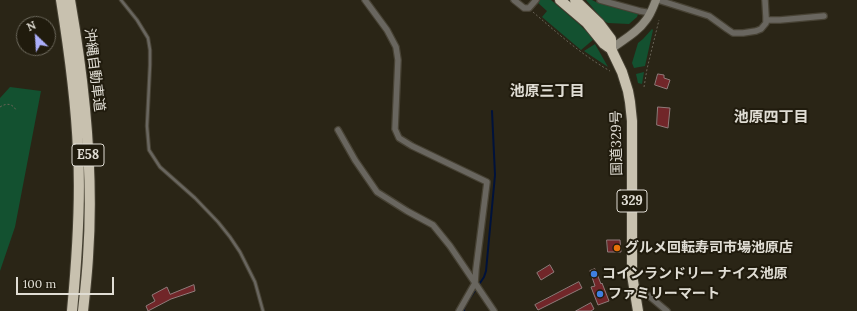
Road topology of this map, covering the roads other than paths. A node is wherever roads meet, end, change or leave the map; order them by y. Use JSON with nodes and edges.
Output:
{"nodes":[{"id":1,"x":61,"y":0,"type":"edge"},
{"id":2,"x":70,"y":0,"type":"edge"},
{"id":3,"x":121,"y":0,"type":"edge"},
{"id":4,"x":365,"y":0,"type":"edge"},
{"id":5,"x":514,"y":0,"type":"edge"},
{"id":6,"x":536,"y":0,"type":"edge"},
{"id":7,"x":560,"y":0,"type":"edge"},
{"id":8,"x":576,"y":0,"type":"edge"},
{"id":9,"x":600,"y":0,"type":"edge"},
{"id":10,"x":657,"y":0,"type":"edge"},
{"id":11,"x":765,"y":0,"type":"edge"},
{"id":12,"x":622,"y":3,"type":"edge"},
{"id":13,"x":651,"y":13,"type":"junction"},
{"id":14,"x":824,"y":16,"type":"dead end"},
{"id":15,"x":766,"y":20,"type":"junction"},
{"id":16,"x":611,"y":49,"type":"junction"},
{"id":17,"x":338,"y":130,"type":"dead end"},
{"id":18,"x":475,"y":283,"type":"junction"},
{"id":19,"x":634,"y":289,"type":"junction"},
{"id":20,"x":72,"y":311,"type":"edge"},
{"id":21,"x":83,"y":311,"type":"edge"},
{"id":22,"x":263,"y":311,"type":"edge"},
{"id":23,"x":459,"y":311,"type":"edge"},
{"id":24,"x":494,"y":311,"type":"edge"},
{"id":25,"x":638,"y":311,"type":"edge"},
{"id":26,"x":667,"y":311,"type":"edge"}],
"edges":[{"from":1,"to":20,"type":"highway","name":"沖縄自動車道","number":"E58"},
{"from":2,"to":21,"type":"highway","name":"沖縄自動車道","number":"E58"},
{"from":3,"to":22,"type":"lane"},
{"from":4,"to":18,"type":"street"},
{"from":5,"to":6,"type":"street"},
{"from":7,"to":16,"type":"highway","name":"国道329号","number":"329"},
{"from":8,"to":16,"type":"highway","name":"国道329号","number":"329"},
{"from":9,"to":12,"type":"street"},
{"from":10,"to":13,"type":"main road"},
{"from":10,"to":15,"type":"street"},
{"from":11,"to":15,"type":"street"},
{"from":12,"to":13,"type":"street"},
{"from":13,"to":16,"type":"main road"},
{"from":14,"to":15,"type":"street"},
{"from":16,"to":19,"type":"highway","name":"国道329号","number":"329"},
{"from":17,"to":18,"type":"street"},
{"from":18,"to":23,"type":"street"},
{"from":18,"to":24,"type":"street"},
{"from":19,"to":25,"type":"highway","name":"国道329号","number":"329"},
{"from":19,"to":26,"type":"street"}]}
